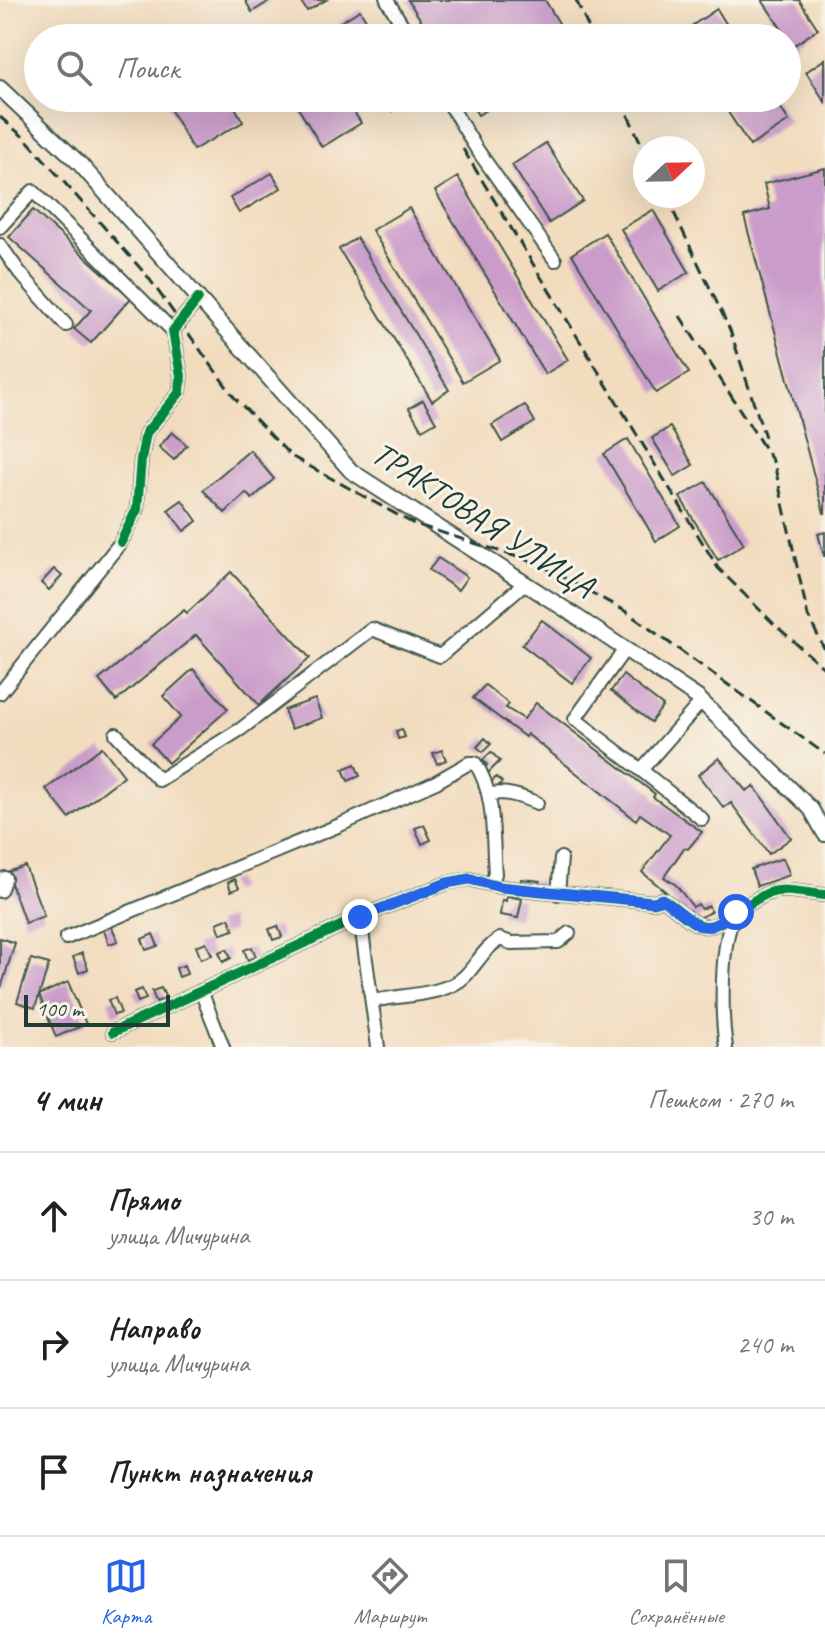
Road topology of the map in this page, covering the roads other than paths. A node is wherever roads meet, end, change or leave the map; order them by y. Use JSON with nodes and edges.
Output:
{"nodes":[{"id":1,"x":387,"y":0,"type":"edge"},
{"id":2,"x":402,"y":24,"type":"edge"},
{"id":3,"x":0,"y":88,"type":"edge"},
{"id":4,"x":24,"y":111,"type":"edge"},
{"id":5,"x":25,"y":112,"type":"edge"},
{"id":6,"x":454,"y":112,"type":"edge"},
{"id":7,"x":0,"y":227,"type":"edge"},
{"id":8,"x":0,"y":245,"type":"edge"},
{"id":9,"x":555,"y":260,"type":"dead end"},
{"id":10,"x":198,"y":299,"type":"junction"},
{"id":11,"x":66,"y":325,"type":"dead end"},
{"id":12,"x":173,"y":331,"type":"junction"},
{"id":13,"x":525,"y":583,"type":"junction"},
{"id":14,"x":625,"y":649,"type":"junction"},
{"id":15,"x":0,"y":693,"type":"edge"},
{"id":16,"x":701,"y":702,"type":"junction"},
{"id":17,"x":116,"y":734,"type":"dead end"},
{"id":18,"x":641,"y":770,"type":"junction"},
{"id":19,"x":489,"y":795,"type":"junction"},
{"id":20,"x":537,"y":803,"type":"dead end"},
{"id":21,"x":702,"y":819,"type":"dead end"},
{"id":22,"x":825,"y":834,"type":"edge"},
{"id":23,"x":561,"y":858,"type":"dead end"},
{"id":24,"x":5,"y":878,"type":"dead end"},
{"id":25,"x":491,"y":883,"type":"junction"},
{"id":26,"x":0,"y":891,"type":"edge"},
{"id":27,"x":558,"y":894,"type":"junction"},
{"id":28,"x":825,"y":895,"type":"edge"},
{"id":29,"x":736,"y":912,"type":"junction"},
{"id":30,"x":360,"y":917,"type":"junction"},
{"id":31,"x":569,"y":933,"type":"dead end"},
{"id":32,"x":66,"y":938,"type":"dead end"},
{"id":33,"x":201,"y":991,"type":"junction"},
{"id":34,"x":373,"y":1001,"type":"junction"},
{"id":35,"x":113,"y":1032,"type":"dead end"},
{"id":36,"x":223,"y":1047,"type":"edge"},
{"id":37,"x":378,"y":1047,"type":"edge"},
{"id":38,"x":726,"y":1047,"type":"edge"}],
"edges":[{"from":1,"to":2,"type":"street"},
{"from":3,"to":4,"type":"main road","name":"ТРАКТОВАЯ УЛИЦА"},
{"from":5,"to":10,"type":"main road","name":"ТРАКТОВАЯ УЛИЦА"},
{"from":6,"to":9,"type":"street"},
{"from":7,"to":12,"type":"street"},
{"from":8,"to":11,"type":"street"},
{"from":10,"to":12,"type":"street"},
{"from":10,"to":13,"type":"main road","name":"ТРАКТОВАЯ УЛИЦА"},
{"from":12,"to":15,"type":"street"},
{"from":13,"to":14,"type":"main road","name":"ТРАКТОВАЯ УЛИЦА"},
{"from":13,"to":17,"type":"street"},
{"from":14,"to":16,"type":"main road","name":"ТРАКТОВАЯ УЛИЦА"},
{"from":14,"to":18,"type":"street"},
{"from":16,"to":18,"type":"street"},
{"from":16,"to":22,"type":"main road","name":"ТРАКТОВАЯ УЛИЦА"},
{"from":18,"to":21,"type":"street"},
{"from":19,"to":20,"type":"street"},
{"from":19,"to":25,"type":"street"},
{"from":19,"to":32,"type":"street"},
{"from":23,"to":27,"type":"street"},
{"from":24,"to":26,"type":"street"},
{"from":25,"to":27,"type":"street"},
{"from":25,"to":30,"type":"street"},
{"from":27,"to":29,"type":"street"},
{"from":28,"to":29,"type":"street"},
{"from":29,"to":38,"type":"street"},
{"from":30,"to":33,"type":"street"},
{"from":30,"to":34,"type":"street"},
{"from":31,"to":34,"type":"street"},
{"from":33,"to":35,"type":"street"},
{"from":33,"to":36,"type":"street"},
{"from":34,"to":37,"type":"street"}]}
